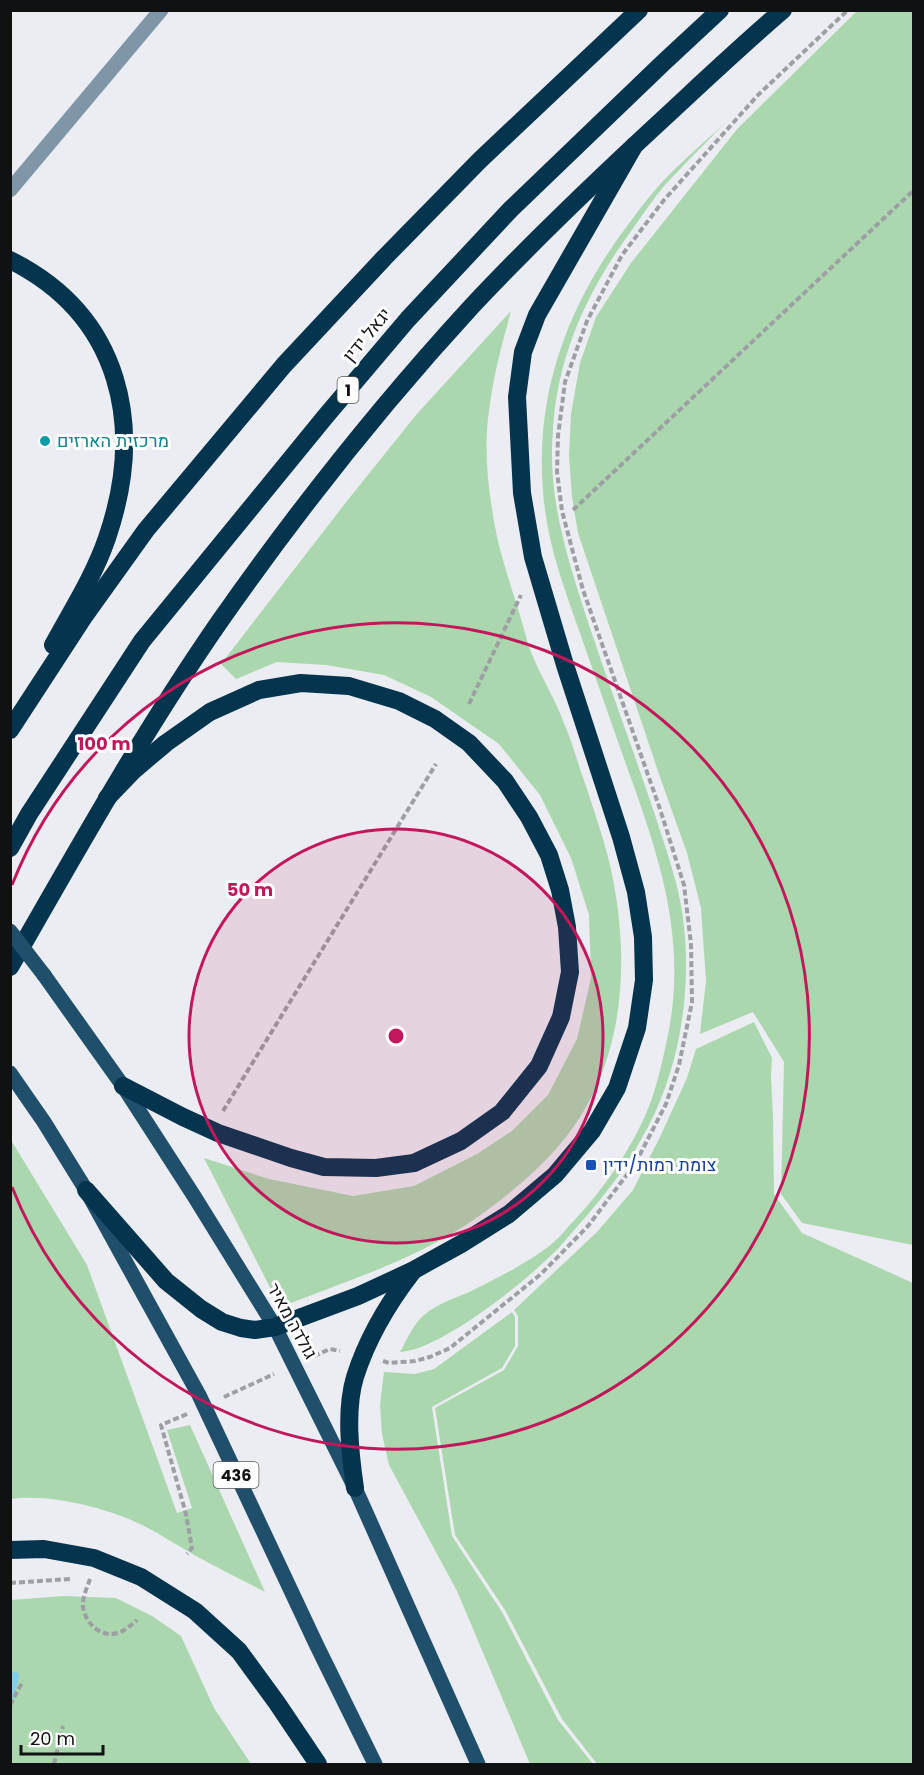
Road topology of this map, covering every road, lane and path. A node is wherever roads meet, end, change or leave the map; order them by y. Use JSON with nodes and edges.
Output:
{"nodes":[{"id":1,"x":161,"y":10,"type":"edge"},
{"id":2,"x":639,"y":10,"type":"edge"},
{"id":3,"x":720,"y":10,"type":"edge"},
{"id":4,"x":783,"y":10,"type":"edge"},
{"id":5,"x":848,"y":10,"type":"edge"},
{"id":6,"x":634,"y":146,"type":"junction"},
{"id":7,"x":10,"y":189,"type":"edge"},
{"id":8,"x":914,"y":190,"type":"edge"},
{"id":9,"x":10,"y":260,"type":"edge"},
{"id":10,"x":573,"y":510,"type":"dead end"},
{"id":11,"x":525,"y":586,"type":"dead end"},
{"id":12,"x":469,"y":704,"type":"dead end"},
{"id":13,"x":10,"y":723,"type":"edge"},
{"id":14,"x":10,"y":730,"type":"edge"},
{"id":15,"x":436,"y":764,"type":"dead end"},
{"id":16,"x":107,"y":798,"type":"junction"},
{"id":17,"x":10,"y":848,"type":"edge"},
{"id":18,"x":10,"y":931,"type":"edge"},
{"id":19,"x":10,"y":967,"type":"edge"},
{"id":20,"x":10,"y":1073,"type":"edge"},
{"id":21,"x":123,"y":1086,"type":"junction"},
{"id":22,"x":220,"y":1116,"type":"dead end"},
{"id":23,"x":86,"y":1190,"type":"junction"},
{"id":24,"x":414,"y":1270,"type":"junction"},
{"id":25,"x":275,"y":1327,"type":"junction"},
{"id":26,"x":389,"y":1363,"type":"dead end"},
{"id":27,"x":178,"y":1418,"type":"dead end"},
{"id":28,"x":355,"y":1488,"type":"junction"},
{"id":29,"x":10,"y":1550,"type":"edge"},
{"id":30,"x":187,"y":1554,"type":"dead end"},
{"id":31,"x":10,"y":1583,"type":"edge"},
{"id":32,"x":137,"y":1620,"type":"dead end"},
{"id":33,"x":23,"y":1681,"type":"dead end"},
{"id":34,"x":10,"y":1705,"type":"edge"},
{"id":35,"x":63,"y":1726,"type":"dead end"},
{"id":36,"x":54,"y":1764,"type":"edge"},
{"id":37,"x":318,"y":1764,"type":"edge"},
{"id":38,"x":375,"y":1764,"type":"edge"},
{"id":39,"x":478,"y":1764,"type":"edge"}],
"edges":[{"from":1,"to":7,"type":"lane"},
{"from":2,"to":14,"type":"highway"},
{"from":3,"to":17,"type":"highway","name":"יגאל ידין","number":"1"},
{"from":4,"to":6,"type":"highway"},
{"from":5,"to":26,"type":"path"},
{"from":6,"to":16,"type":"highway"},
{"from":6,"to":24,"type":"highway"},
{"from":8,"to":10,"type":"path"},
{"from":9,"to":13,"type":"highway"},
{"from":11,"to":12,"type":"path"},
{"from":15,"to":22,"type":"path"},
{"from":16,"to":19,"type":"highway"},
{"from":16,"to":21,"type":"highway"},
{"from":18,"to":21,"type":"main road","name":"גולדה מאיר","bridge":true},
{"from":20,"to":23,"type":"main road","number":"436"},
{"from":21,"to":25,"type":"main road","name":"גולדה מאיר"},
{"from":23,"to":25,"type":"highway"},
{"from":23,"to":38,"type":"main road","number":"436"},
{"from":24,"to":25,"type":"highway"},
{"from":24,"to":28,"type":"highway"},
{"from":25,"to":28,"type":"main road","name":"גולדה מאיר"},
{"from":27,"to":30,"type":"path"},
{"from":28,"to":39,"type":"main road","name":"גולדה מאיר"},
{"from":29,"to":37,"type":"highway"},
{"from":31,"to":32,"type":"path"},
{"from":33,"to":34,"type":"path"},
{"from":35,"to":36,"type":"path"}]}
